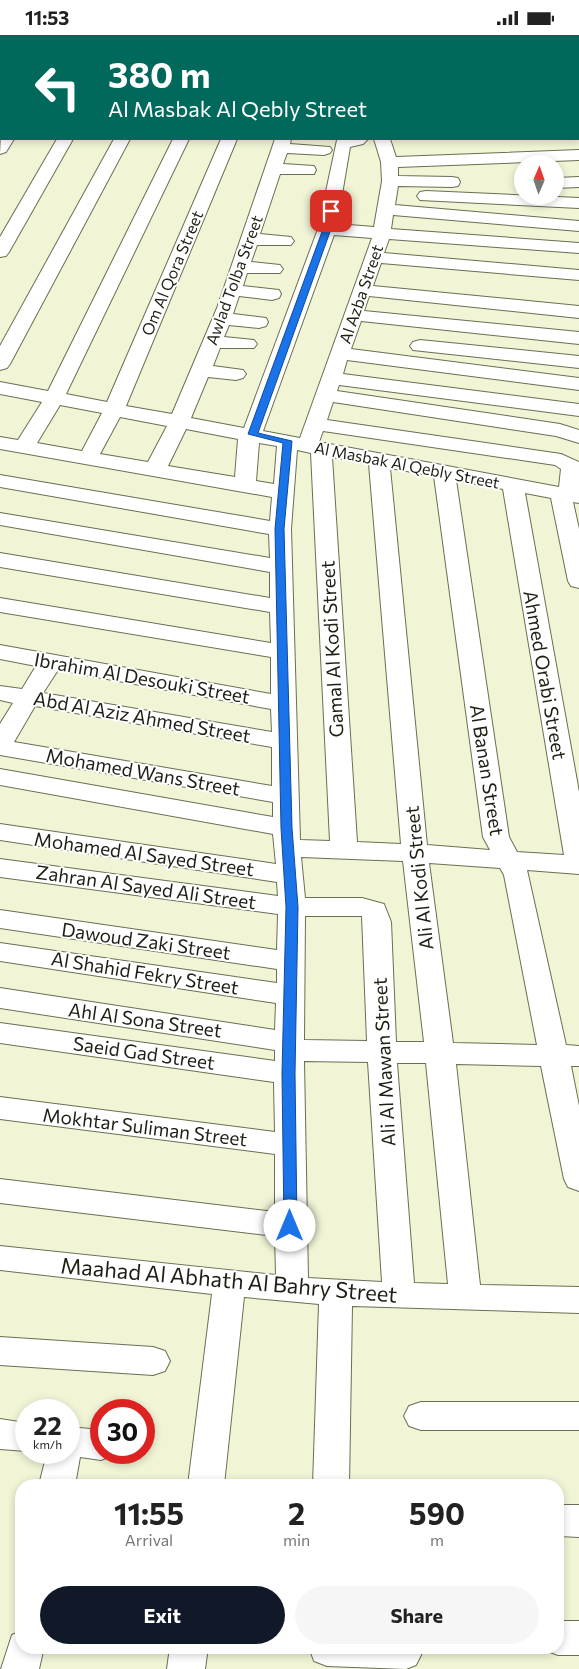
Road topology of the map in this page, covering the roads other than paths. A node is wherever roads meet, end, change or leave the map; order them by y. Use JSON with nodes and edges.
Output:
{"nodes":[{"id":1,"x":64,"y":140,"type":"edge"},
{"id":2,"x":121,"y":140,"type":"edge"},
{"id":3,"x":181,"y":140,"type":"edge"},
{"id":4,"x":229,"y":140,"type":"edge"},
{"id":5,"x":358,"y":140,"type":"edge"},
{"id":6,"x":382,"y":140,"type":"edge"},
{"id":7,"x":282,"y":143,"type":"edge"},
{"id":8,"x":324,"y":150,"type":"dead end"},
{"id":9,"x":579,"y":155,"type":"edge"},
{"id":10,"x":389,"y":162,"type":"junction"},
{"id":11,"x":273,"y":169,"type":"junction"},
{"id":12,"x":308,"y":171,"type":"dead end"},
{"id":13,"x":579,"y":182,"type":"edge"},
{"id":14,"x":489,"y":183,"type":"dead end"},
{"id":15,"x":564,"y":183,"type":"edge"},
{"id":16,"x":388,"y":194,"type":"junction"},
{"id":17,"x":579,"y":203,"type":"edge"},
{"id":18,"x":579,"y":226,"type":"edge"},
{"id":19,"x":327,"y":229,"type":"junction"},
{"id":20,"x":382,"y":233,"type":"junction"},
{"id":21,"x":250,"y":239,"type":"junction"},
{"id":22,"x":285,"y":241,"type":"dead end"},
{"id":23,"x":579,"y":248,"type":"edge"},
{"id":24,"x":0,"y":252,"type":"edge"},
{"id":25,"x":374,"y":257,"type":"junction"},
{"id":26,"x":240,"y":267,"type":"junction"},
{"id":27,"x":274,"y":269,"type":"dead end"},
{"id":28,"x":579,"y":275,"type":"edge"},
{"id":29,"x":364,"y":283,"type":"junction"},
{"id":30,"x":231,"y":290,"type":"junction"},
{"id":31,"x":272,"y":294,"type":"dead end"},
{"id":32,"x":579,"y":299,"type":"edge"},
{"id":33,"x":579,"y":312,"type":"edge"},
{"id":34,"x":353,"y":315,"type":"junction"},
{"id":35,"x":220,"y":319,"type":"junction"},
{"id":36,"x":259,"y":321,"type":"dead end"},
{"id":37,"x":579,"y":338,"type":"edge"},
{"id":38,"x":212,"y":342,"type":"junction"},
{"id":39,"x":247,"y":345,"type":"dead end"},
{"id":40,"x":342,"y":346,"type":"junction"},
{"id":41,"x":579,"y":362,"type":"edge"},
{"id":42,"x":0,"y":364,"type":"edge"},
{"id":43,"x":200,"y":371,"type":"junction"},
{"id":44,"x":236,"y":374,"type":"dead end"},
{"id":45,"x":579,"y":385,"type":"edge"},
{"id":46,"x":329,"y":386,"type":"junction"},
{"id":47,"x":2,"y":392,"type":"edge"},
{"id":48,"x":54,"y":398,"type":"junction"},
{"id":49,"x":115,"y":408,"type":"junction"},
{"id":50,"x":579,"y":410,"type":"edge"},
{"id":51,"x":181,"y":421,"type":"junction"},
{"id":52,"x":316,"y":424,"type":"junction"},
{"id":53,"x":251,"y":434,"type":"junction"},
{"id":54,"x":579,"y":437,"type":"edge"},
{"id":55,"x":0,"y":443,"type":"edge"},
{"id":56,"x":306,"y":445,"type":"junction"},
{"id":57,"x":24,"y":447,"type":"junction"},
{"id":58,"x":88,"y":458,"type":"junction"},
{"id":59,"x":379,"y":459,"type":"junction"},
{"id":60,"x":155,"y":470,"type":"junction"},
{"id":61,"x":444,"y":472,"type":"junction"},
{"id":62,"x":0,"y":481,"type":"edge"},
{"id":63,"x":245,"y":485,"type":"junction"},
{"id":64,"x":513,"y":485,"type":"junction"},
{"id":65,"x":283,"y":492,"type":"junction"},
{"id":66,"x":569,"y":496,"type":"edge"},
{"id":67,"x":0,"y":519,"type":"edge"},
{"id":68,"x":280,"y":529,"type":"junction"},
{"id":69,"x":0,"y":560,"type":"edge"},
{"id":70,"x":281,"y":567,"type":"junction"},
{"id":71,"x":579,"y":581,"type":"edge"},
{"id":72,"x":0,"y":605,"type":"edge"},
{"id":73,"x":282,"y":607,"type":"junction"},
{"id":74,"x":0,"y":652,"type":"edge"},
{"id":75,"x":283,"y":652,"type":"junction"},
{"id":76,"x":51,"y":661,"type":"junction"},
{"id":77,"x":0,"y":693,"type":"edge"},
{"id":78,"x":28,"y":698,"type":"junction"},
{"id":79,"x":284,"y":704,"type":"junction"},
{"id":80,"x":285,"y":741,"type":"junction"},
{"id":81,"x":0,"y":745,"type":"edge"},
{"id":82,"x":0,"y":777,"type":"edge"},
{"id":83,"x":286,"y":797,"type":"junction"},
{"id":84,"x":575,"y":830,"type":"edge"},
{"id":85,"x":0,"y":832,"type":"edge"},
{"id":86,"x":288,"y":838,"type":"junction"},
{"id":87,"x":344,"y":851,"type":"junction"},
{"id":88,"x":415,"y":853,"type":"junction"},
{"id":89,"x":511,"y":861,"type":"junction"},
{"id":90,"x":579,"y":865,"type":"edge"},
{"id":91,"x":0,"y":867,"type":"edge"},
{"id":92,"x":289,"y":875,"type":"junction"},
{"id":93,"x":292,"y":907,"type":"junction"},
{"id":94,"x":0,"y":919,"type":"edge"},
{"id":95,"x":0,"y":951,"type":"edge"},
{"id":96,"x":292,"y":962,"type":"junction"},
{"id":97,"x":291,"y":995,"type":"junction"},
{"id":98,"x":0,"y":998,"type":"edge"},
{"id":99,"x":0,"y":1033,"type":"edge"},
{"id":100,"x":382,"y":1052,"type":"junction"},
{"id":101,"x":440,"y":1053,"type":"junction"},
{"id":102,"x":289,"y":1055,"type":"junction"},
{"id":103,"x":567,"y":1056,"type":"edge"},
{"id":104,"x":0,"y":1108,"type":"edge"},
{"id":105,"x":573,"y":1121,"type":"edge"},
{"id":106,"x":290,"y":1145,"type":"junction"},
{"id":107,"x":579,"y":1179,"type":"edge"},
{"id":108,"x":0,"y":1191,"type":"edge"},
{"id":109,"x":290,"y":1226,"type":"junction"},
{"id":110,"x":0,"y":1258,"type":"edge"},
{"id":111,"x":229,"y":1283,"type":"junction"},
{"id":112,"x":292,"y":1290,"type":"junction"},
{"id":113,"x":336,"y":1292,"type":"junction"},
{"id":114,"x":399,"y":1296,"type":"junction"},
{"id":115,"x":465,"y":1296,"type":"junction"},
{"id":116,"x":579,"y":1300,"type":"edge"},
{"id":117,"x":0,"y":1351,"type":"edge"},
{"id":118,"x":153,"y":1361,"type":"dead end"},
{"id":119,"x":421,"y":1416,"type":"dead end"},
{"id":120,"x":579,"y":1416,"type":"edge"},
{"id":121,"x":0,"y":1434,"type":"edge"},
{"id":122,"x":15,"y":1436,"type":"edge"},
{"id":123,"x":62,"y":1464,"type":"edge"},
{"id":124,"x":59,"y":1479,"type":"edge"},
{"id":125,"x":207,"y":1479,"type":"edge"},
{"id":126,"x":332,"y":1479,"type":"edge"},
{"id":127,"x":564,"y":1521,"type":"edge"},
{"id":128,"x":579,"y":1521,"type":"edge"},
{"id":129,"x":564,"y":1638,"type":"edge"},
{"id":130,"x":579,"y":1638,"type":"edge"},
{"id":131,"x":23,"y":1654,"type":"edge"},
{"id":132,"x":187,"y":1654,"type":"edge"},
{"id":133,"x":394,"y":1654,"type":"edge"},
{"id":134,"x":327,"y":1655,"type":"edge"},
{"id":135,"x":20,"y":1669,"type":"edge"},
{"id":136,"x":186,"y":1669,"type":"edge"}],
"edges":[{"from":1,"to":24,"type":"street"},
{"from":2,"to":42,"type":"street"},
{"from":3,"to":48,"type":"street"},
{"from":4,"to":49,"type":"street","name":"Om Al Qora Street"},
{"from":5,"to":19,"type":"street"},
{"from":6,"to":10,"type":"street","name":"Al Azba Street"},
{"from":7,"to":8,"type":"street"},
{"from":7,"to":11,"type":"street","name":"Awlad Tolba Street"},
{"from":9,"to":10,"type":"street"},
{"from":10,"to":16,"type":"street","name":"Al Azba Street"},
{"from":11,"to":12,"type":"street"},
{"from":11,"to":21,"type":"street","name":"Awlad Tolba Street"},
{"from":13,"to":15,"type":"street"},
{"from":14,"to":16,"type":"street"},
{"from":16,"to":17,"type":"street"},
{"from":16,"to":18,"type":"street"},
{"from":16,"to":20,"type":"street","name":"Al Azba Street"},
{"from":19,"to":20,"type":"street"},
{"from":19,"to":53,"type":"street"},
{"from":20,"to":23,"type":"street"},
{"from":20,"to":25,"type":"street","name":"Al Azba Street"},
{"from":21,"to":22,"type":"street"},
{"from":21,"to":26,"type":"street","name":"Awlad Tolba Street"},
{"from":25,"to":28,"type":"street"},
{"from":25,"to":29,"type":"street","name":"Al Azba Street"},
{"from":26,"to":27,"type":"street"},
{"from":26,"to":30,"type":"street","name":"Awlad Tolba Street"},
{"from":29,"to":32,"type":"street"},
{"from":29,"to":33,"type":"street"},
{"from":29,"to":34,"type":"street","name":"Al Azba Street"},
{"from":30,"to":31,"type":"street"},
{"from":30,"to":35,"type":"street","name":"Awlad Tolba Street"},
{"from":34,"to":37,"type":"street"},
{"from":34,"to":40,"type":"street","name":"Al Azba Street"},
{"from":35,"to":36,"type":"street"},
{"from":35,"to":38,"type":"street","name":"Awlad Tolba Street"},
{"from":38,"to":39,"type":"street"},
{"from":38,"to":43,"type":"street","name":"Awlad Tolba Street"},
{"from":40,"to":41,"type":"street"},
{"from":40,"to":45,"type":"street"},
{"from":40,"to":46,"type":"street","name":"Al Azba Street"},
{"from":43,"to":44,"type":"street"},
{"from":43,"to":51,"type":"street","name":"Awlad Tolba Street"},
{"from":46,"to":50,"type":"street"},
{"from":46,"to":52,"type":"street","name":"Al Azba Street"},
{"from":46,"to":54,"type":"street"},
{"from":47,"to":48,"type":"street","name":"Al Masbak Al Qebly Street"},
{"from":48,"to":49,"type":"street","name":"Al Masbak Al Qebly Street"},
{"from":48,"to":57,"type":"street"},
{"from":49,"to":51,"type":"street","name":"Al Masbak Al Qebly Street"},
{"from":49,"to":58,"type":"street","name":"Om Al Qora Street"},
{"from":51,"to":53,"type":"street","name":"Al Masbak Al Qebly Street"},
{"from":51,"to":60,"type":"street","name":"Awlad Tolba Street"},
{"from":52,"to":56,"type":"street","name":"Al Azba Street"},
{"from":52,"to":66,"type":"street"},
{"from":53,"to":56,"type":"street","name":"Al Masbak Al Qebly Street"},
{"from":53,"to":63,"type":"street"},
{"from":55,"to":57,"type":"street"},
{"from":56,"to":59,"type":"street","name":"Al Masbak Al Qebly Street"},
{"from":56,"to":65,"type":"street"},
{"from":56,"to":87,"type":"street","name":"Gamal Al Kodi Street"},
{"from":57,"to":58,"type":"street"},
{"from":58,"to":60,"type":"street"},
{"from":59,"to":61,"type":"street","name":"Al Masbak Al Qebly Street"},
{"from":59,"to":88,"type":"street","name":"Ali Al Kodi Street"},
{"from":60,"to":63,"type":"street"},
{"from":61,"to":64,"type":"street","name":"Al Masbak Al Qebly Street"},
{"from":61,"to":89,"type":"street","name":"Al Banan Street"},
{"from":62,"to":68,"type":"street"},
{"from":63,"to":65,"type":"street"},
{"from":64,"to":66,"type":"street","name":"Al Masbak Al Qebly Street"},
{"from":64,"to":84,"type":"street","name":"Ahmed Orabi Street"},
{"from":65,"to":68,"type":"street"},
{"from":66,"to":71,"type":"street"},
{"from":67,"to":70,"type":"street"},
{"from":68,"to":70,"type":"street"},
{"from":69,"to":73,"type":"street"},
{"from":70,"to":73,"type":"street"},
{"from":72,"to":75,"type":"street"},
{"from":73,"to":75,"type":"street"},
{"from":74,"to":76,"type":"street","name":"Ibrahim Al Desouki Street"},
{"from":75,"to":79,"type":"street"},
{"from":76,"to":78,"type":"street"},
{"from":76,"to":79,"type":"street","name":"Ibrahim Al Desouki Street"},
{"from":77,"to":78,"type":"street","name":"Abd Al Aziz Ahmed Street"},
{"from":78,"to":80,"type":"street","name":"Abd Al Aziz Ahmed Street"},
{"from":78,"to":81,"type":"street"},
{"from":79,"to":80,"type":"street"},
{"from":80,"to":83,"type":"street"},
{"from":81,"to":83,"type":"street","name":"Mohamed Wans Street"},
{"from":82,"to":86,"type":"street"},
{"from":83,"to":86,"type":"street"},
{"from":84,"to":90,"type":"street","name":"Ahmed Orabi Street"},
{"from":85,"to":92,"type":"street","name":"Mohamed Al Sayed Street"},
{"from":86,"to":87,"type":"street"},
{"from":86,"to":92,"type":"street"},
{"from":87,"to":88,"type":"street"},
{"from":88,"to":89,"type":"street"},
{"from":88,"to":101,"type":"street","name":"Ali Al Kodi Street"},
{"from":89,"to":90,"type":"street"},
{"from":89,"to":103,"type":"street","name":"Al Banan Street"},
{"from":91,"to":93,"type":"street","name":"Zahran Al Sayed Ali Street"},
{"from":92,"to":93,"type":"street"},
{"from":93,"to":96,"type":"street"},
{"from":93,"to":100,"type":"street","name":"Ali Al Mawan Street"},
{"from":94,"to":96,"type":"street","name":"Dawoud Zaki Street"},
{"from":95,"to":97,"type":"street","name":"Al Shahid Fekry Street"},
{"from":96,"to":97,"type":"street"},
{"from":97,"to":102,"type":"street"},
{"from":98,"to":102,"type":"street","name":"Ahl Al Sona Street"},
{"from":99,"to":102,"type":"street","name":"Saeid Gad Street"},
{"from":100,"to":101,"type":"street"},
{"from":100,"to":102,"type":"street"},
{"from":100,"to":114,"type":"street","name":"Ali Al Mawan Street"},
{"from":101,"to":103,"type":"street"},
{"from":101,"to":115,"type":"street","name":"Ali Al Kodi Street"},
{"from":102,"to":106,"type":"street"},
{"from":103,"to":105,"type":"street","name":"Al Banan Street"},
{"from":104,"to":106,"type":"street","name":"Mokhtar Suliman Street"},
{"from":105,"to":107,"type":"street","name":"Al Banan Street"},
{"from":106,"to":109,"type":"street"},
{"from":108,"to":109,"type":"street"},
{"from":109,"to":112,"type":"street"},
{"from":110,"to":111,"type":"street","name":"Maahad Al Abhath Al Bahry Street"},
{"from":111,"to":112,"type":"street","name":"Maahad Al Abhath Al Bahry Street"},
{"from":111,"to":125,"type":"street"},
{"from":112,"to":113,"type":"street","name":"Maahad Al Abhath Al Bahry Street"},
{"from":113,"to":114,"type":"street","name":"Maahad Al Abhath Al Bahry Street"},
{"from":113,"to":126,"type":"street"},
{"from":114,"to":115,"type":"street","name":"Maahad Al Abhath Al Bahry Street"},
{"from":115,"to":116,"type":"street","name":"Maahad Al Abhath Al Bahry Street"},
{"from":117,"to":118,"type":"street"},
{"from":119,"to":120,"type":"street"},
{"from":121,"to":122,"type":"street"},
{"from":123,"to":124,"type":"street"},
{"from":127,"to":128,"type":"street"},
{"from":129,"to":130,"type":"street"},
{"from":131,"to":135,"type":"street"},
{"from":132,"to":136,"type":"street"},
{"from":133,"to":134,"type":"street"}]}
